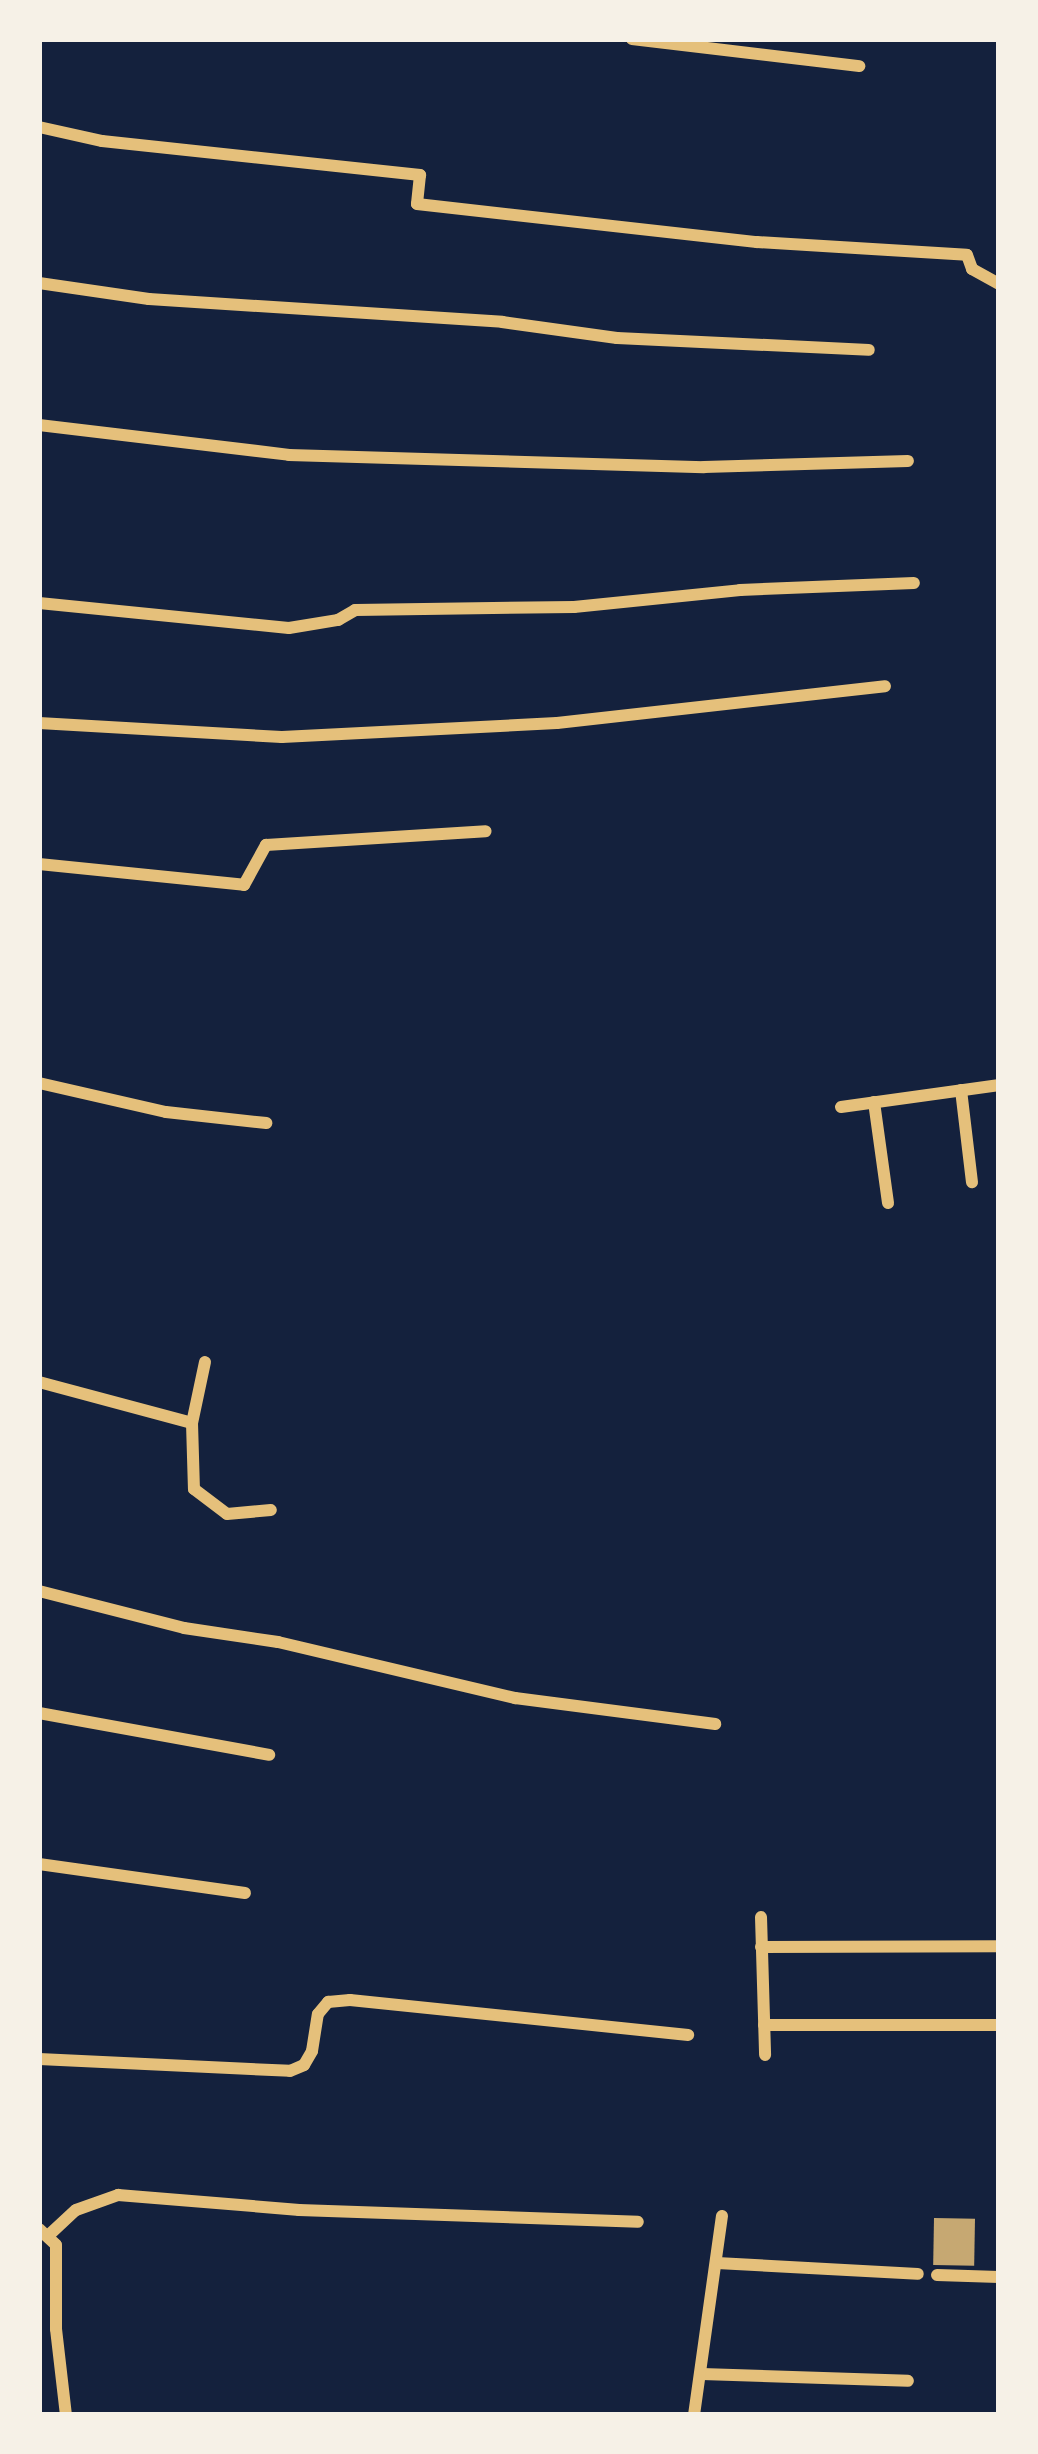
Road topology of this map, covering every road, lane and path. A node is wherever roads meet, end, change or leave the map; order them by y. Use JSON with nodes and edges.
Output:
{"nodes":[{"id":1,"x":632,"y":39,"type":"edge"},
{"id":2,"x":859,"y":66,"type":"dead end"},
{"id":3,"x":39,"y":127,"type":"edge"},
{"id":4,"x":39,"y":283,"type":"edge"},
{"id":5,"x":999,"y":284,"type":"edge"},
{"id":6,"x":869,"y":350,"type":"dead end"},
{"id":7,"x":39,"y":425,"type":"edge"},
{"id":8,"x":908,"y":460,"type":"dead end"},
{"id":9,"x":914,"y":583,"type":"dead end"},
{"id":10,"x":39,"y":603,"type":"edge"},
{"id":11,"x":886,"y":686,"type":"dead end"},
{"id":12,"x":39,"y":723,"type":"edge"},
{"id":13,"x":486,"y":831,"type":"dead end"},
{"id":14,"x":39,"y":864,"type":"edge"},
{"id":15,"x":39,"y":1083,"type":"edge"},
{"id":16,"x":999,"y":1085,"type":"edge"},
{"id":17,"x":961,"y":1090,"type":"junction"},
{"id":18,"x":874,"y":1102,"type":"junction"},
{"id":19,"x":841,"y":1107,"type":"dead end"},
{"id":20,"x":266,"y":1124,"type":"dead end"},
{"id":21,"x":972,"y":1182,"type":"dead end"},
{"id":22,"x":888,"y":1203,"type":"dead end"},
{"id":23,"x":205,"y":1362,"type":"dead end"},
{"id":24,"x":39,"y":1382,"type":"edge"},
{"id":25,"x":192,"y":1423,"type":"junction"},
{"id":26,"x":271,"y":1510,"type":"dead end"},
{"id":27,"x":39,"y":1591,"type":"edge"},
{"id":28,"x":39,"y":1713,"type":"edge"},
{"id":29,"x":716,"y":1724,"type":"dead end"},
{"id":30,"x":269,"y":1755,"type":"dead end"},
{"id":31,"x":39,"y":1864,"type":"edge"},
{"id":32,"x":245,"y":1893,"type":"dead end"},
{"id":33,"x":760,"y":1917,"type":"dead end"},
{"id":34,"x":999,"y":1946,"type":"edge"},
{"id":35,"x":761,"y":1947,"type":"junction"},
{"id":36,"x":764,"y":2025,"type":"junction"},
{"id":37,"x":999,"y":2025,"type":"edge"},
{"id":38,"x":688,"y":2035,"type":"dead end"},
{"id":39,"x":765,"y":2055,"type":"dead end"},
{"id":40,"x":39,"y":2059,"type":"edge"},
{"id":41,"x":722,"y":2216,"type":"dead end"},
{"id":42,"x":638,"y":2222,"type":"dead end"},
{"id":43,"x":44,"y":2231,"type":"edge"},
{"id":44,"x":717,"y":2263,"type":"junction"},
{"id":45,"x":918,"y":2274,"type":"dead end"},
{"id":46,"x":937,"y":2275,"type":"dead end"},
{"id":47,"x":999,"y":2277,"type":"edge"},
{"id":48,"x":39,"y":2306,"type":"edge"},
{"id":49,"x":57,"y":2308,"type":"junction"},
{"id":50,"x":702,"y":2374,"type":"junction"},
{"id":51,"x":908,"y":2381,"type":"dead end"},
{"id":52,"x":66,"y":2415,"type":"edge"},
{"id":53,"x":694,"y":2415,"type":"edge"}],
"edges":[{"from":1,"to":2,"type":"street"},
{"from":3,"to":5,"type":"street"},
{"from":4,"to":6,"type":"street"},
{"from":7,"to":8,"type":"street"},
{"from":9,"to":10,"type":"street"},
{"from":11,"to":12,"type":"street"},
{"from":13,"to":14,"type":"street"},
{"from":15,"to":20,"type":"street"},
{"from":16,"to":17,"type":"street"},
{"from":17,"to":18,"type":"street"},
{"from":17,"to":21,"type":"street"},
{"from":18,"to":19,"type":"street"},
{"from":18,"to":22,"type":"street"},
{"from":23,"to":25,"type":"street"},
{"from":24,"to":25,"type":"street"},
{"from":25,"to":26,"type":"street"},
{"from":27,"to":29,"type":"street"},
{"from":28,"to":30,"type":"street"},
{"from":31,"to":32,"type":"street"},
{"from":33,"to":35,"type":"street"},
{"from":34,"to":35,"type":"street"},
{"from":35,"to":36,"type":"street"},
{"from":36,"to":37,"type":"street"},
{"from":36,"to":39,"type":"street"},
{"from":38,"to":40,"type":"street"},
{"from":41,"to":44,"type":"street"},
{"from":42,"to":43,"type":"street"},
{"from":43,"to":49,"type":"street"},
{"from":44,"to":45,"type":"street"},
{"from":44,"to":50,"type":"street"},
{"from":46,"to":47,"type":"street"},
{"from":48,"to":49,"type":"street"},
{"from":49,"to":52,"type":"street"},
{"from":50,"to":51,"type":"street"},
{"from":50,"to":53,"type":"street"}]}
